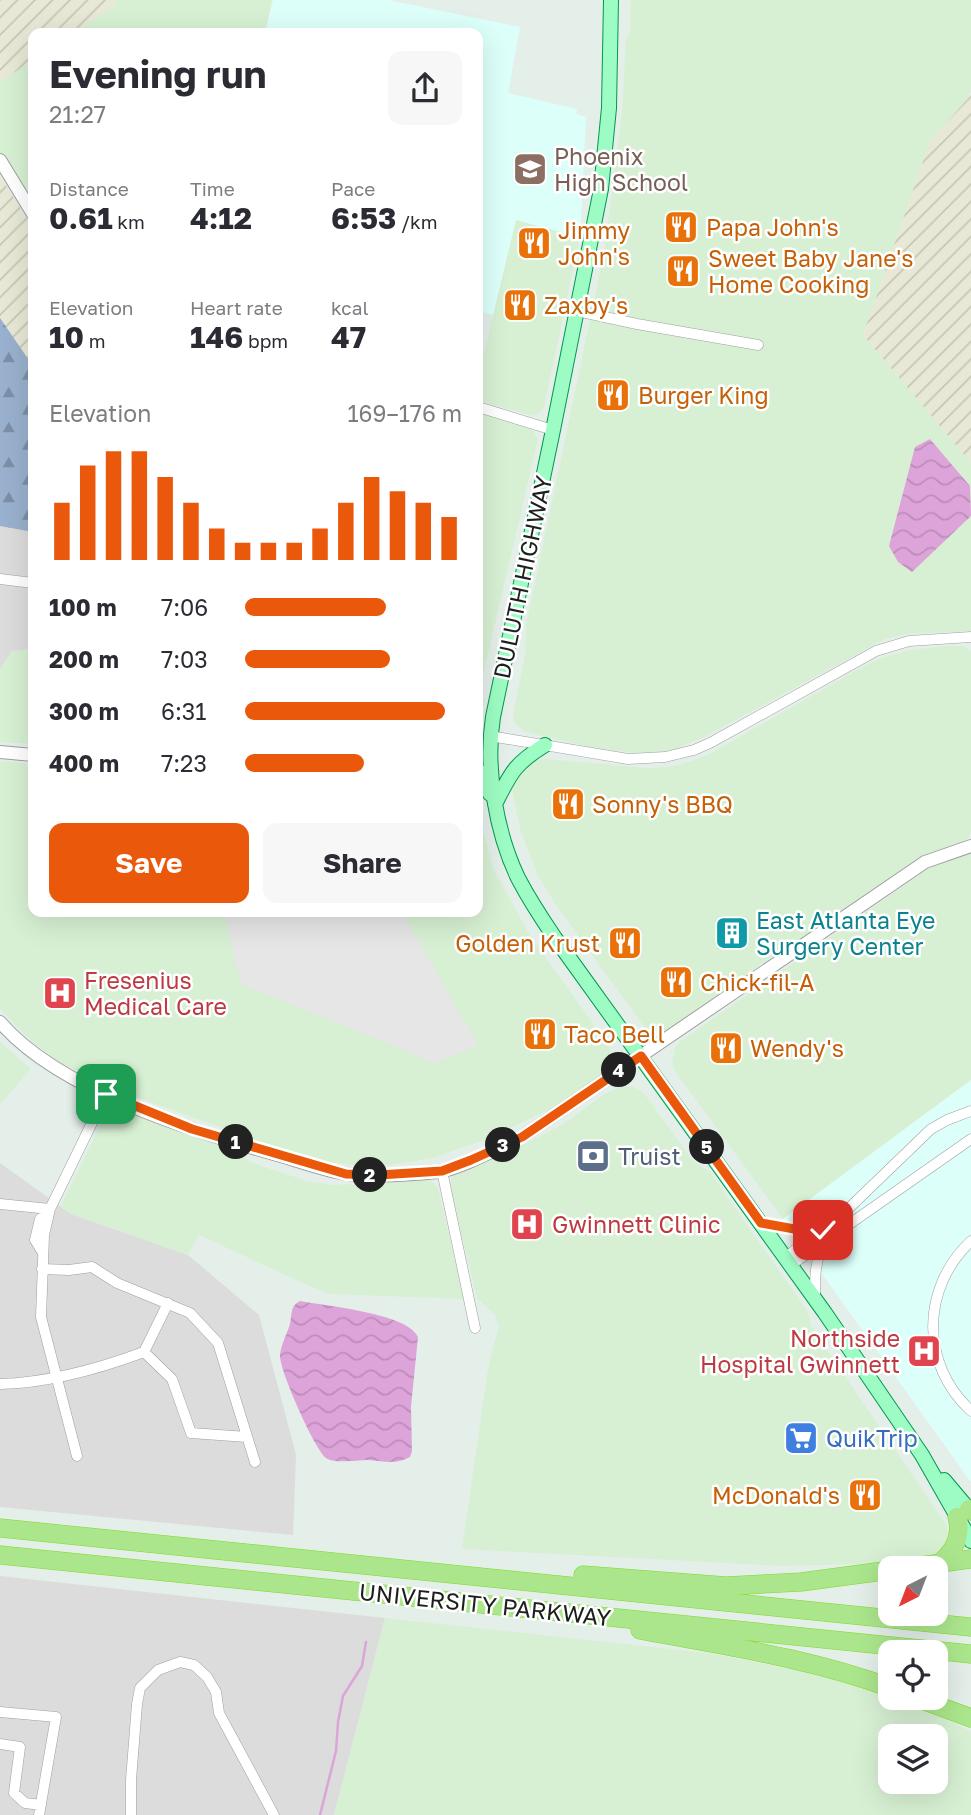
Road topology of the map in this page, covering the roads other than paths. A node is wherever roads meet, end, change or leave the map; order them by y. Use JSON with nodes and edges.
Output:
{"nodes":[{"id":1,"x":611,"y":0,"type":"edge"},
{"id":2,"x":0,"y":160,"type":"edge"},
{"id":3,"x":28,"y":206,"type":"edge"},
{"id":4,"x":577,"y":311,"type":"junction"},
{"id":5,"x":758,"y":345,"type":"dead end"},
{"id":6,"x":483,"y":409,"type":"edge"},
{"id":7,"x":553,"y":430,"type":"junction"},
{"id":8,"x":0,"y":579,"type":"edge"},
{"id":9,"x":28,"y":582,"type":"edge"},
{"id":10,"x":971,"y":637,"type":"edge"},
{"id":11,"x":484,"y":735,"type":"edge"},
{"id":12,"x":545,"y":745,"type":"junction"},
{"id":13,"x":0,"y":752,"type":"edge"},
{"id":14,"x":28,"y":755,"type":"edge"},
{"id":15,"x":483,"y":780,"type":"edge"},
{"id":16,"x":495,"y":804,"type":"junction"},
{"id":17,"x":971,"y":846,"type":"edge"},
{"id":18,"x":0,"y":1022,"type":"edge"},
{"id":19,"x":641,"y":1056,"type":"junction"},
{"id":20,"x":106,"y":1094,"type":"junction"},
{"id":21,"x":971,"y":1111,"type":"edge"},
{"id":22,"x":971,"y":1139,"type":"edge"},
{"id":23,"x":442,"y":1171,"type":"junction"},
{"id":24,"x":0,"y":1204,"type":"edge"},
{"id":25,"x":50,"y":1211,"type":"junction"},
{"id":26,"x":761,"y":1223,"type":"junction"},
{"id":27,"x":45,"y":1228,"type":"junction"},
{"id":28,"x":826,"y":1234,"type":"junction"},
{"id":29,"x":971,"y":1241,"type":"edge"},
{"id":30,"x":43,"y":1253,"type":"junction"},
{"id":31,"x":789,"y":1261,"type":"junction"},
{"id":32,"x":43,"y":1269,"type":"junction"},
{"id":33,"x":816,"y":1299,"type":"junction"},
{"id":34,"x":167,"y":1303,"type":"junction"},
{"id":35,"x":475,"y":1328,"type":"dead end"},
{"id":36,"x":144,"y":1352,"type":"junction"},
{"id":37,"x":57,"y":1378,"type":"junction"},
{"id":38,"x":0,"y":1384,"type":"edge"},
{"id":39,"x":971,"y":1411,"type":"edge"},
{"id":40,"x":247,"y":1437,"type":"junction"},
{"id":41,"x":77,"y":1456,"type":"dead end"},
{"id":42,"x":255,"y":1462,"type":"dead end"},
{"id":43,"x":967,"y":1512,"type":"edge"},
{"id":44,"x":0,"y":1528,"type":"edge"},
{"id":45,"x":971,"y":1541,"type":"edge"},
{"id":46,"x":0,"y":1555,"type":"edge"},
{"id":47,"x":946,"y":1556,"type":"edge"},
{"id":48,"x":971,"y":1559,"type":"edge"},
{"id":49,"x":948,"y":1562,"type":"edge"},
{"id":50,"x":878,"y":1572,"type":"edge"},
{"id":51,"x":465,"y":1575,"type":"junction"},
{"id":52,"x":558,"y":1612,"type":"junction"},
{"id":53,"x":971,"y":1627,"type":"edge"},
{"id":54,"x":971,"y":1654,"type":"edge"},
{"id":55,"x":878,"y":1683,"type":"edge"},
{"id":56,"x":948,"y":1709,"type":"edge"},
{"id":57,"x":0,"y":1712,"type":"edge"},
{"id":58,"x":971,"y":1718,"type":"edge"},
{"id":59,"x":0,"y":1744,"type":"edge"},
{"id":60,"x":40,"y":1810,"type":"edge"},
{"id":61,"x":131,"y":1815,"type":"edge"},
{"id":62,"x":274,"y":1815,"type":"edge"}],
"edges":[{"from":1,"to":4,"type":"main road","name":"DULUTH HIGHWAY"},
{"from":2,"to":3,"type":"street"},
{"from":4,"to":5,"type":"street"},
{"from":4,"to":7,"type":"main road","name":"DULUTH HIGHWAY"},
{"from":6,"to":7,"type":"street"},
{"from":7,"to":11,"type":"main road","name":"DULUTH HIGHWAY"},
{"from":8,"to":9,"type":"street"},
{"from":10,"to":12,"type":"street"},
{"from":11,"to":12,"type":"street"},
{"from":11,"to":16,"type":"main road","name":"DULUTH HIGHWAY"},
{"from":12,"to":16,"type":"main road"},
{"from":13,"to":14,"type":"street"},
{"from":15,"to":16,"type":"main road"},
{"from":16,"to":19,"type":"main road","name":"DULUTH HIGHWAY"},
{"from":17,"to":19,"type":"street"},
{"from":18,"to":20,"type":"street"},
{"from":19,"to":23,"type":"street"},
{"from":19,"to":26,"type":"main road","name":"DULUTH HIGHWAY"},
{"from":20,"to":23,"type":"street"},
{"from":20,"to":25,"type":"street"},
{"from":21,"to":28,"type":"street"},
{"from":22,"to":28,"type":"street"},
{"from":23,"to":35,"type":"street"},
{"from":24,"to":25,"type":"street"},
{"from":25,"to":27,"type":"street"},
{"from":26,"to":28,"type":"street"},
{"from":26,"to":31,"type":"main road","name":"DULUTH HIGHWAY"},
{"from":27,"to":30,"type":"street"},
{"from":27,"to":30,"type":"street"},
{"from":28,"to":31,"type":"street"},
{"from":28,"to":33,"type":"street"},
{"from":29,"to":39,"type":"street"},
{"from":30,"to":32,"type":"street"},
{"from":31,"to":33,"type":"main road","name":"DULUTH HIGHWAY"},
{"from":32,"to":34,"type":"street"},
{"from":32,"to":37,"type":"street"},
{"from":33,"to":43,"type":"main road","name":"DULUTH HIGHWAY"},
{"from":34,"to":36,"type":"street"},
{"from":34,"to":40,"type":"street"},
{"from":36,"to":37,"type":"street"},
{"from":36,"to":40,"type":"street"},
{"from":37,"to":38,"type":"street"},
{"from":37,"to":41,"type":"street"},
{"from":40,"to":42,"type":"street"},
{"from":43,"to":45,"type":"main road","name":"DULUTH HIGHWAY"},
{"from":43,"to":47,"type":"highway"},
{"from":44,"to":51,"type":"highway","name":"UNIVERSITY PARKWAY"},
{"from":46,"to":52,"type":"highway","name":"UNIVERSITY PARKWAY"},
{"from":48,"to":49,"type":"highway"},
{"from":50,"to":51,"type":"highway"},
{"from":51,"to":53,"type":"highway","name":"UNIVERSITY PARKWAY"},
{"from":52,"to":54,"type":"highway","name":"UNIVERSITY PARKWAY"},
{"from":52,"to":55,"type":"highway"},
{"from":56,"to":58,"type":"highway"},
{"from":57,"to":60,"type":"street"},
{"from":59,"to":60,"type":"street"},
{"from":61,"to":62,"type":"street"}]}
